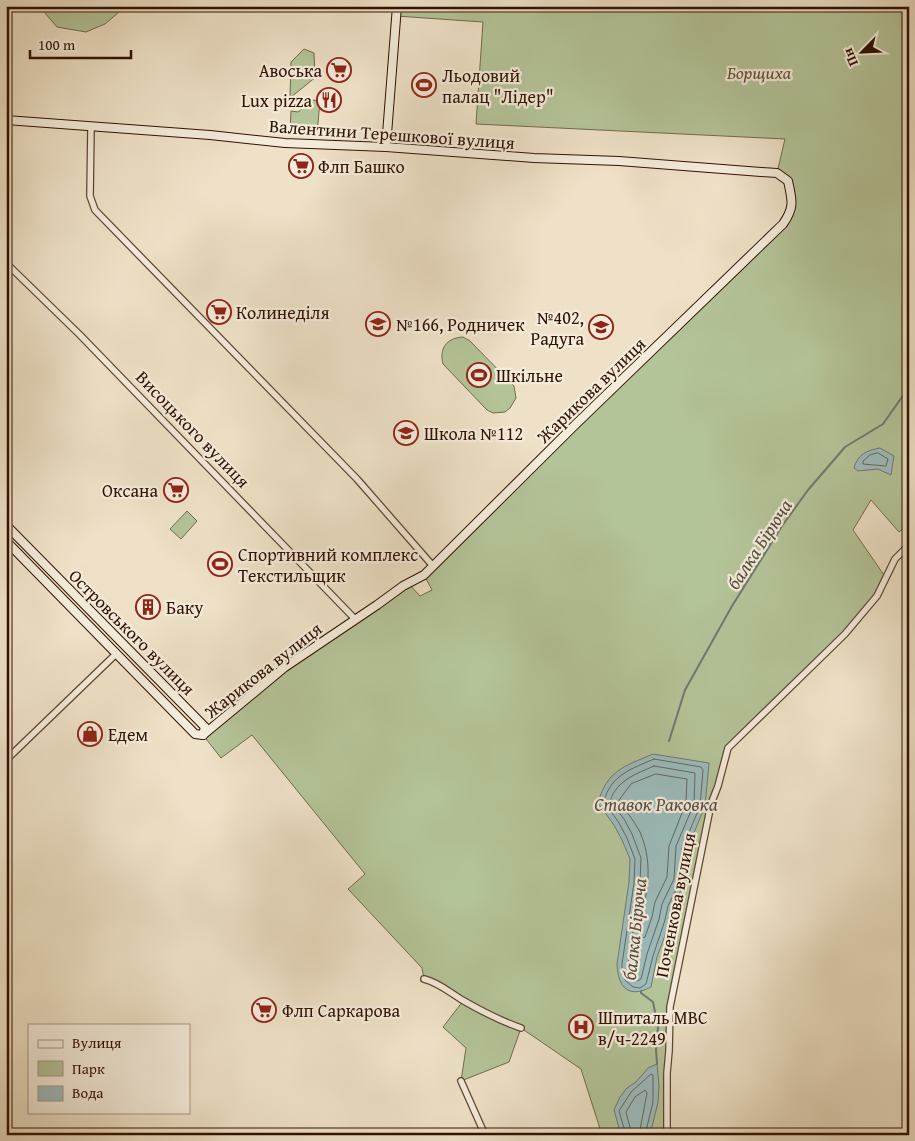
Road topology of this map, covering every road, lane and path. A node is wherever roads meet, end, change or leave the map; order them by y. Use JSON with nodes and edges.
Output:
{"nodes":[{"id":1,"x":397,"y":6,"type":"edge"},
{"id":2,"x":6,"y":120,"type":"edge"},
{"id":3,"x":91,"y":128,"type":"junction"},
{"id":4,"x":386,"y":147,"type":"junction"},
{"id":5,"x":777,"y":174,"type":"joint"},
{"id":6,"x":6,"y":263,"type":"edge"},
{"id":7,"x":6,"y":526,"type":"edge"},
{"id":8,"x":6,"y":541,"type":"edge"},
{"id":9,"x":909,"y":545,"type":"edge"},
{"id":10,"x":433,"y":566,"type":"junction"},
{"id":11,"x":355,"y":619,"type":"junction"},
{"id":12,"x":116,"y":654,"type":"junction"},
{"id":13,"x":203,"y":735,"type":"junction"},
{"id":14,"x":6,"y":760,"type":"edge"},
{"id":15,"x":424,"y":979,"type":"dead end"},
{"id":16,"x":521,"y":1028,"type":"dead end"},
{"id":17,"x":461,"y":1081,"type":"dead end"},
{"id":18,"x":485,"y":1135,"type":"edge"},
{"id":19,"x":666,"y":1135,"type":"edge"}],
"edges":[{"from":1,"to":4,"type":"street"},
{"from":2,"to":3,"type":"street","name":"Валентини Терешкової вулиця"},
{"from":3,"to":4,"type":"street","name":"Валентини Терешкової вулиця"},
{"from":3,"to":10,"type":"street"},
{"from":4,"to":5,"type":"street","name":"Валентини Терешкової вулиця"},
{"from":5,"to":10,"type":"street","name":"Жарикова вулиця"},
{"from":6,"to":11,"type":"street","name":"Висоцького вулиця"},
{"from":7,"to":13,"type":"street","name":"Островського вулиця"},
{"from":8,"to":12,"type":"street","name":"Островського вулиця"},
{"from":9,"to":19,"type":"street","name":"Поченкова вулиця"},
{"from":10,"to":11,"type":"street","name":"Жарикова вулиця"},
{"from":11,"to":13,"type":"street","name":"Жарикова вулиця"},
{"from":12,"to":13,"type":"street","name":"Островського вулиця"},
{"from":12,"to":14,"type":"street"},
{"from":15,"to":16,"type":"street"},
{"from":17,"to":18,"type":"street"}]}
